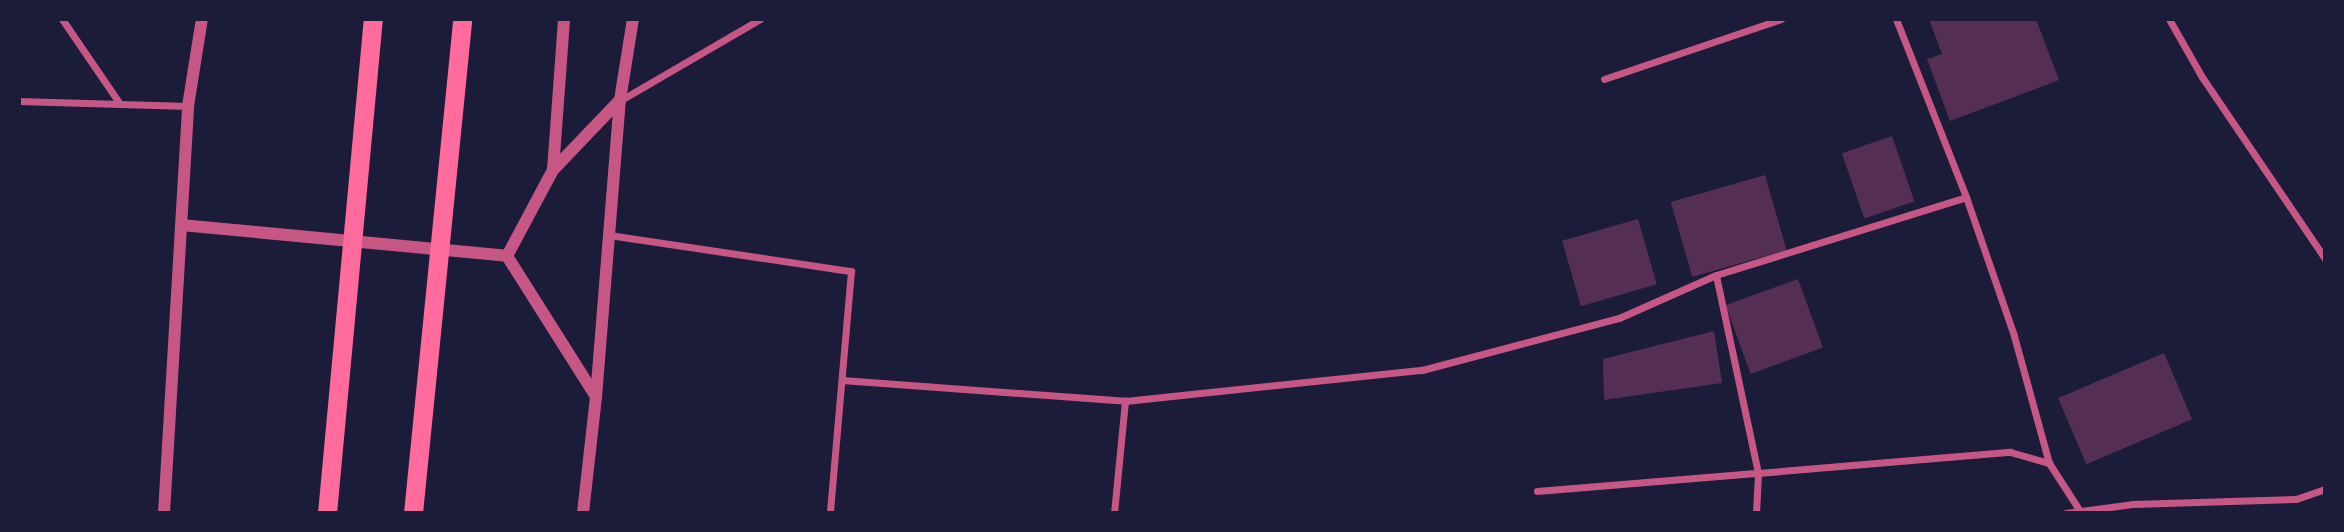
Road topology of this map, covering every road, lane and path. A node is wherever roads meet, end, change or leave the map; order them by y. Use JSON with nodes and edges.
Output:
{"nodes":[{"id":1,"x":62,"y":19,"type":"edge"},
{"id":2,"x":202,"y":19,"type":"edge"},
{"id":3,"x":373,"y":19,"type":"edge"},
{"id":4,"x":461,"y":19,"type":"edge"},
{"id":5,"x":564,"y":19,"type":"edge"},
{"id":6,"x":633,"y":19,"type":"edge"},
{"id":7,"x":761,"y":19,"type":"edge"},
{"id":8,"x":1781,"y":19,"type":"edge"},
{"id":9,"x":1896,"y":19,"type":"edge"},
{"id":10,"x":2169,"y":19,"type":"edge"},
{"id":11,"x":1604,"y":79,"type":"dead end"},
{"id":12,"x":620,"y":100,"type":"junction"},
{"id":13,"x":19,"y":101,"type":"edge"},
{"id":14,"x":120,"y":104,"type":"junction"},
{"id":15,"x":188,"y":106,"type":"junction"},
{"id":16,"x":553,"y":170,"type":"junction"},
{"id":17,"x":1966,"y":197,"type":"junction"},
{"id":18,"x":181,"y":225,"type":"junction"},
{"id":19,"x":609,"y":235,"type":"junction"},
{"id":20,"x":507,"y":256,"type":"junction"},
{"id":21,"x":2325,"y":259,"type":"edge"},
{"id":22,"x":1716,"y":275,"type":"junction"},
{"id":23,"x":842,"y":380,"type":"junction"},
{"id":24,"x":596,"y":397,"type":"junction"},
{"id":25,"x":1125,"y":401,"type":"junction"},
{"id":26,"x":2049,"y":463,"type":"junction"},
{"id":27,"x":1758,"y":473,"type":"junction"},
{"id":28,"x":2325,"y":490,"type":"edge"},
{"id":29,"x":1537,"y":491,"type":"dead end"},
{"id":30,"x":2078,"y":508,"type":"junction"},
{"id":31,"x":164,"y":513,"type":"edge"},
{"id":32,"x":327,"y":513,"type":"edge"},
{"id":33,"x":413,"y":513,"type":"edge"},
{"id":34,"x":583,"y":513,"type":"edge"},
{"id":35,"x":830,"y":513,"type":"edge"},
{"id":36,"x":1114,"y":513,"type":"edge"},
{"id":37,"x":1756,"y":513,"type":"edge"},
{"id":38,"x":2066,"y":513,"type":"edge"}],
"edges":[{"from":1,"to":14,"type":"street"},
{"from":2,"to":15,"type":"street"},
{"from":3,"to":32,"type":"highway"},
{"from":4,"to":33,"type":"highway"},
{"from":5,"to":16,"type":"street"},
{"from":6,"to":12,"type":"street"},
{"from":7,"to":12,"type":"street"},
{"from":8,"to":11,"type":"street"},
{"from":9,"to":17,"type":"street"},
{"from":10,"to":21,"type":"street"},
{"from":12,"to":16,"type":"street"},
{"from":12,"to":19,"type":"street"},
{"from":13,"to":14,"type":"street"},
{"from":14,"to":15,"type":"street"},
{"from":15,"to":18,"type":"street"},
{"from":16,"to":20,"type":"street"},
{"from":17,"to":22,"type":"street"},
{"from":17,"to":26,"type":"street"},
{"from":18,"to":20,"type":"street"},
{"from":18,"to":31,"type":"street"},
{"from":19,"to":23,"type":"street"},
{"from":19,"to":24,"type":"street"},
{"from":20,"to":24,"type":"street"},
{"from":22,"to":25,"type":"street"},
{"from":22,"to":27,"type":"street"},
{"from":23,"to":25,"type":"street"},
{"from":23,"to":35,"type":"street"},
{"from":24,"to":34,"type":"street"},
{"from":25,"to":36,"type":"street"},
{"from":26,"to":27,"type":"street"},
{"from":26,"to":30,"type":"street"},
{"from":27,"to":29,"type":"street"},
{"from":27,"to":37,"type":"street"},
{"from":28,"to":30,"type":"street"},
{"from":30,"to":38,"type":"street"}]}
